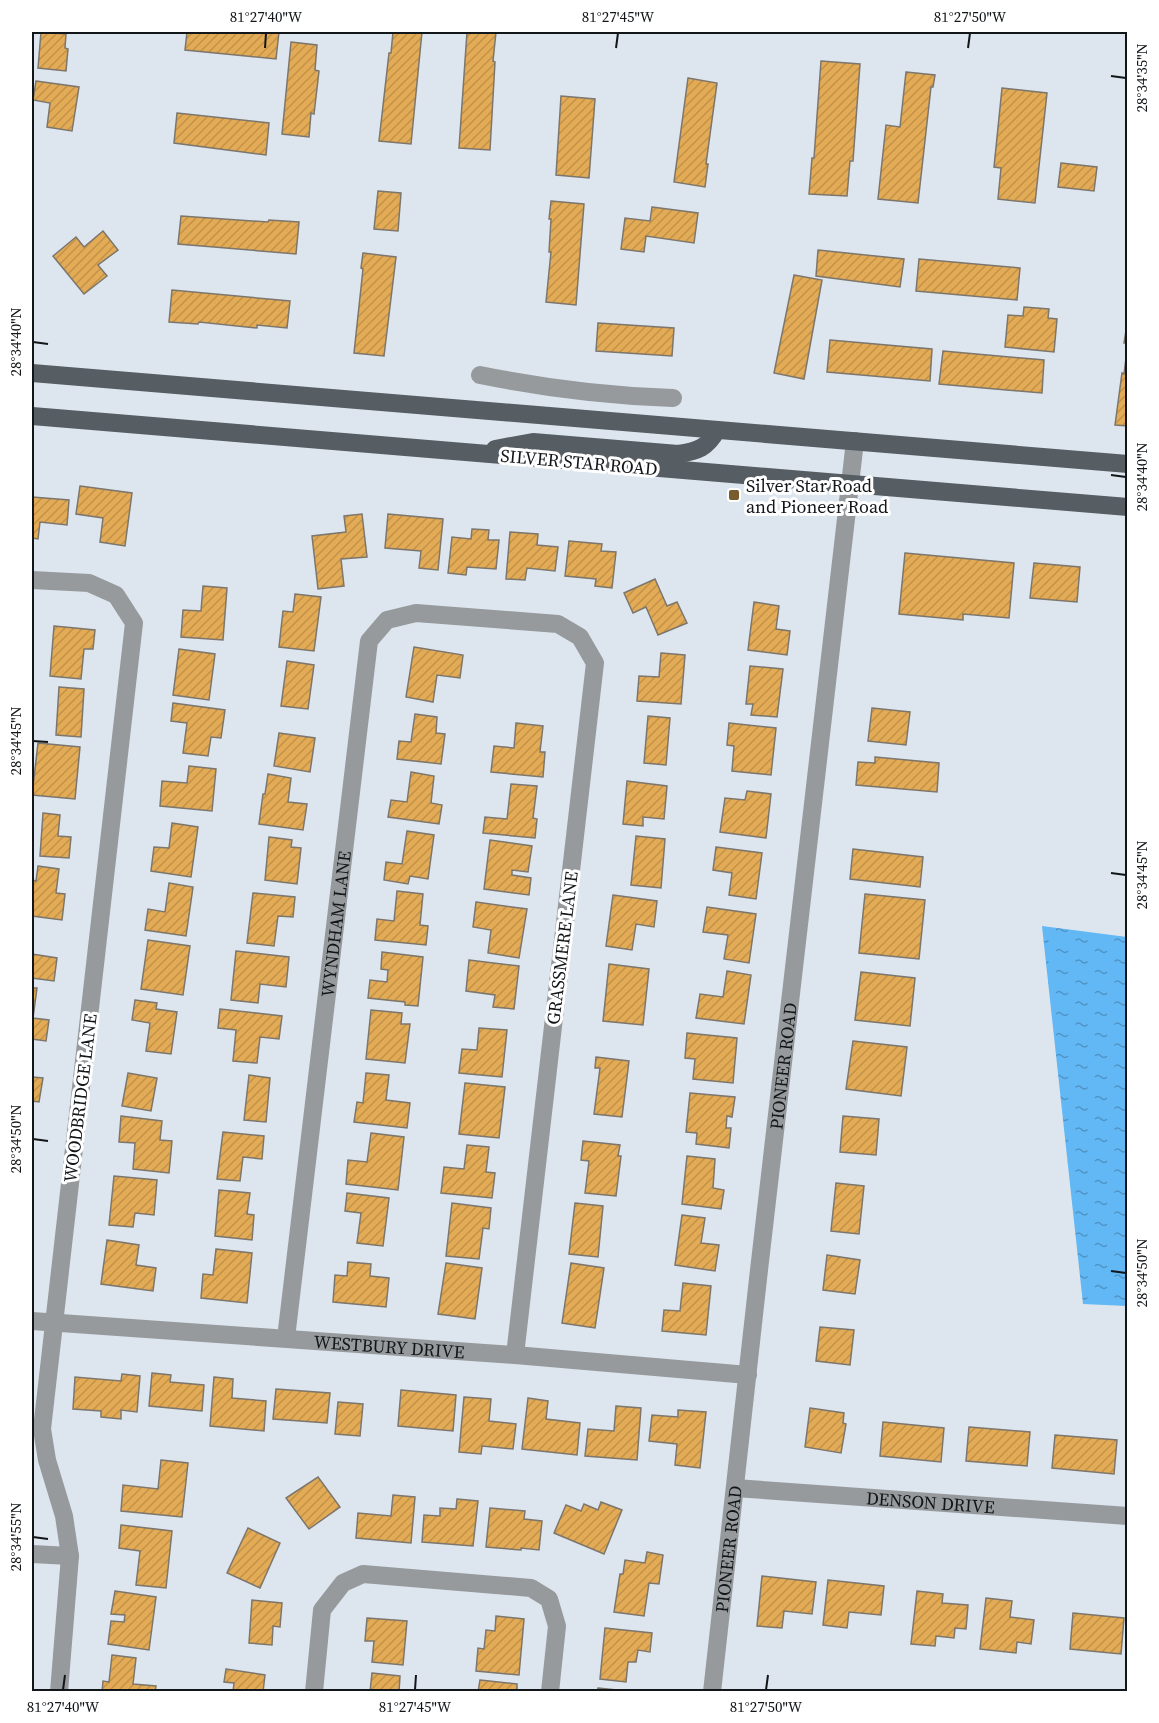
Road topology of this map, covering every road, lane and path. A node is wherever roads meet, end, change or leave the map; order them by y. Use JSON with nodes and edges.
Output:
{"nodes":[{"id":1,"x":32,"y":373,"type":"edge"},
{"id":2,"x":480,"y":375,"type":"dead end"},
{"id":3,"x":673,"y":398,"type":"dead end"},
{"id":4,"x":32,"y":416,"type":"edge"},
{"id":5,"x":717,"y":430,"type":"junction"},
{"id":6,"x":855,"y":441,"type":"junction"},
{"id":7,"x":469,"y":453,"type":"junction"},
{"id":8,"x":1128,"y":464,"type":"edge"},
{"id":9,"x":850,"y":483,"type":"junction"},
{"id":10,"x":1128,"y":507,"type":"edge"},
{"id":11,"x":32,"y":580,"type":"edge"},
{"id":12,"x":491,"y":618,"type":"joint"},
{"id":13,"x":32,"y":1321,"type":"edge"},
{"id":14,"x":54,"y":1323,"type":"junction"},
{"id":15,"x":286,"y":1338,"type":"junction"},
{"id":16,"x":515,"y":1355,"type":"junction"},
{"id":17,"x":748,"y":1375,"type":"junction"},
{"id":18,"x":735,"y":1488,"type":"junction"},
{"id":19,"x":1128,"y":1516,"type":"edge"},
{"id":20,"x":32,"y":1554,"type":"edge"},
{"id":21,"x":70,"y":1556,"type":"junction"},
{"id":22,"x":59,"y":1692,"type":"edge"},
{"id":23,"x":314,"y":1692,"type":"edge"},
{"id":24,"x":550,"y":1692,"type":"edge"},
{"id":25,"x":712,"y":1692,"type":"edge"}],
"edges":[{"from":1,"to":5,"type":"main road"},
{"from":2,"to":3,"type":"street"},
{"from":4,"to":7,"type":"main road","name":"SILVER STAR ROAD"},
{"from":5,"to":6,"type":"main road"},
{"from":5,"to":7,"type":"main road"},
{"from":6,"to":8,"type":"main road"},
{"from":6,"to":9,"type":"street","name":"PIONEER ROAD"},
{"from":7,"to":9,"type":"main road","name":"SILVER STAR ROAD"},
{"from":9,"to":10,"type":"main road","name":"SILVER STAR ROAD"},
{"from":9,"to":17,"type":"street","name":"PIONEER ROAD"},
{"from":11,"to":14,"type":"street","name":"WOODBRIDGE LANE"},
{"from":12,"to":15,"type":"street","name":"WYNDHAM LANE"},
{"from":12,"to":16,"type":"street","name":"GRASSMERE LANE"},
{"from":13,"to":14,"type":"street","name":"WESTBURY DRIVE"},
{"from":14,"to":15,"type":"street","name":"WESTBURY DRIVE"},
{"from":14,"to":21,"type":"street","name":"WOODBRIDGE LANE"},
{"from":15,"to":16,"type":"street","name":"WESTBURY DRIVE"},
{"from":16,"to":17,"type":"street","name":"WESTBURY DRIVE"},
{"from":17,"to":18,"type":"street","name":"PIONEER ROAD"},
{"from":18,"to":19,"type":"street","name":"DENSON DRIVE"},
{"from":18,"to":25,"type":"street","name":"PIONEER ROAD"},
{"from":20,"to":21,"type":"street"},
{"from":21,"to":22,"type":"street","name":"WOODBRIDGE LANE"},
{"from":23,"to":24,"type":"street"}]}
